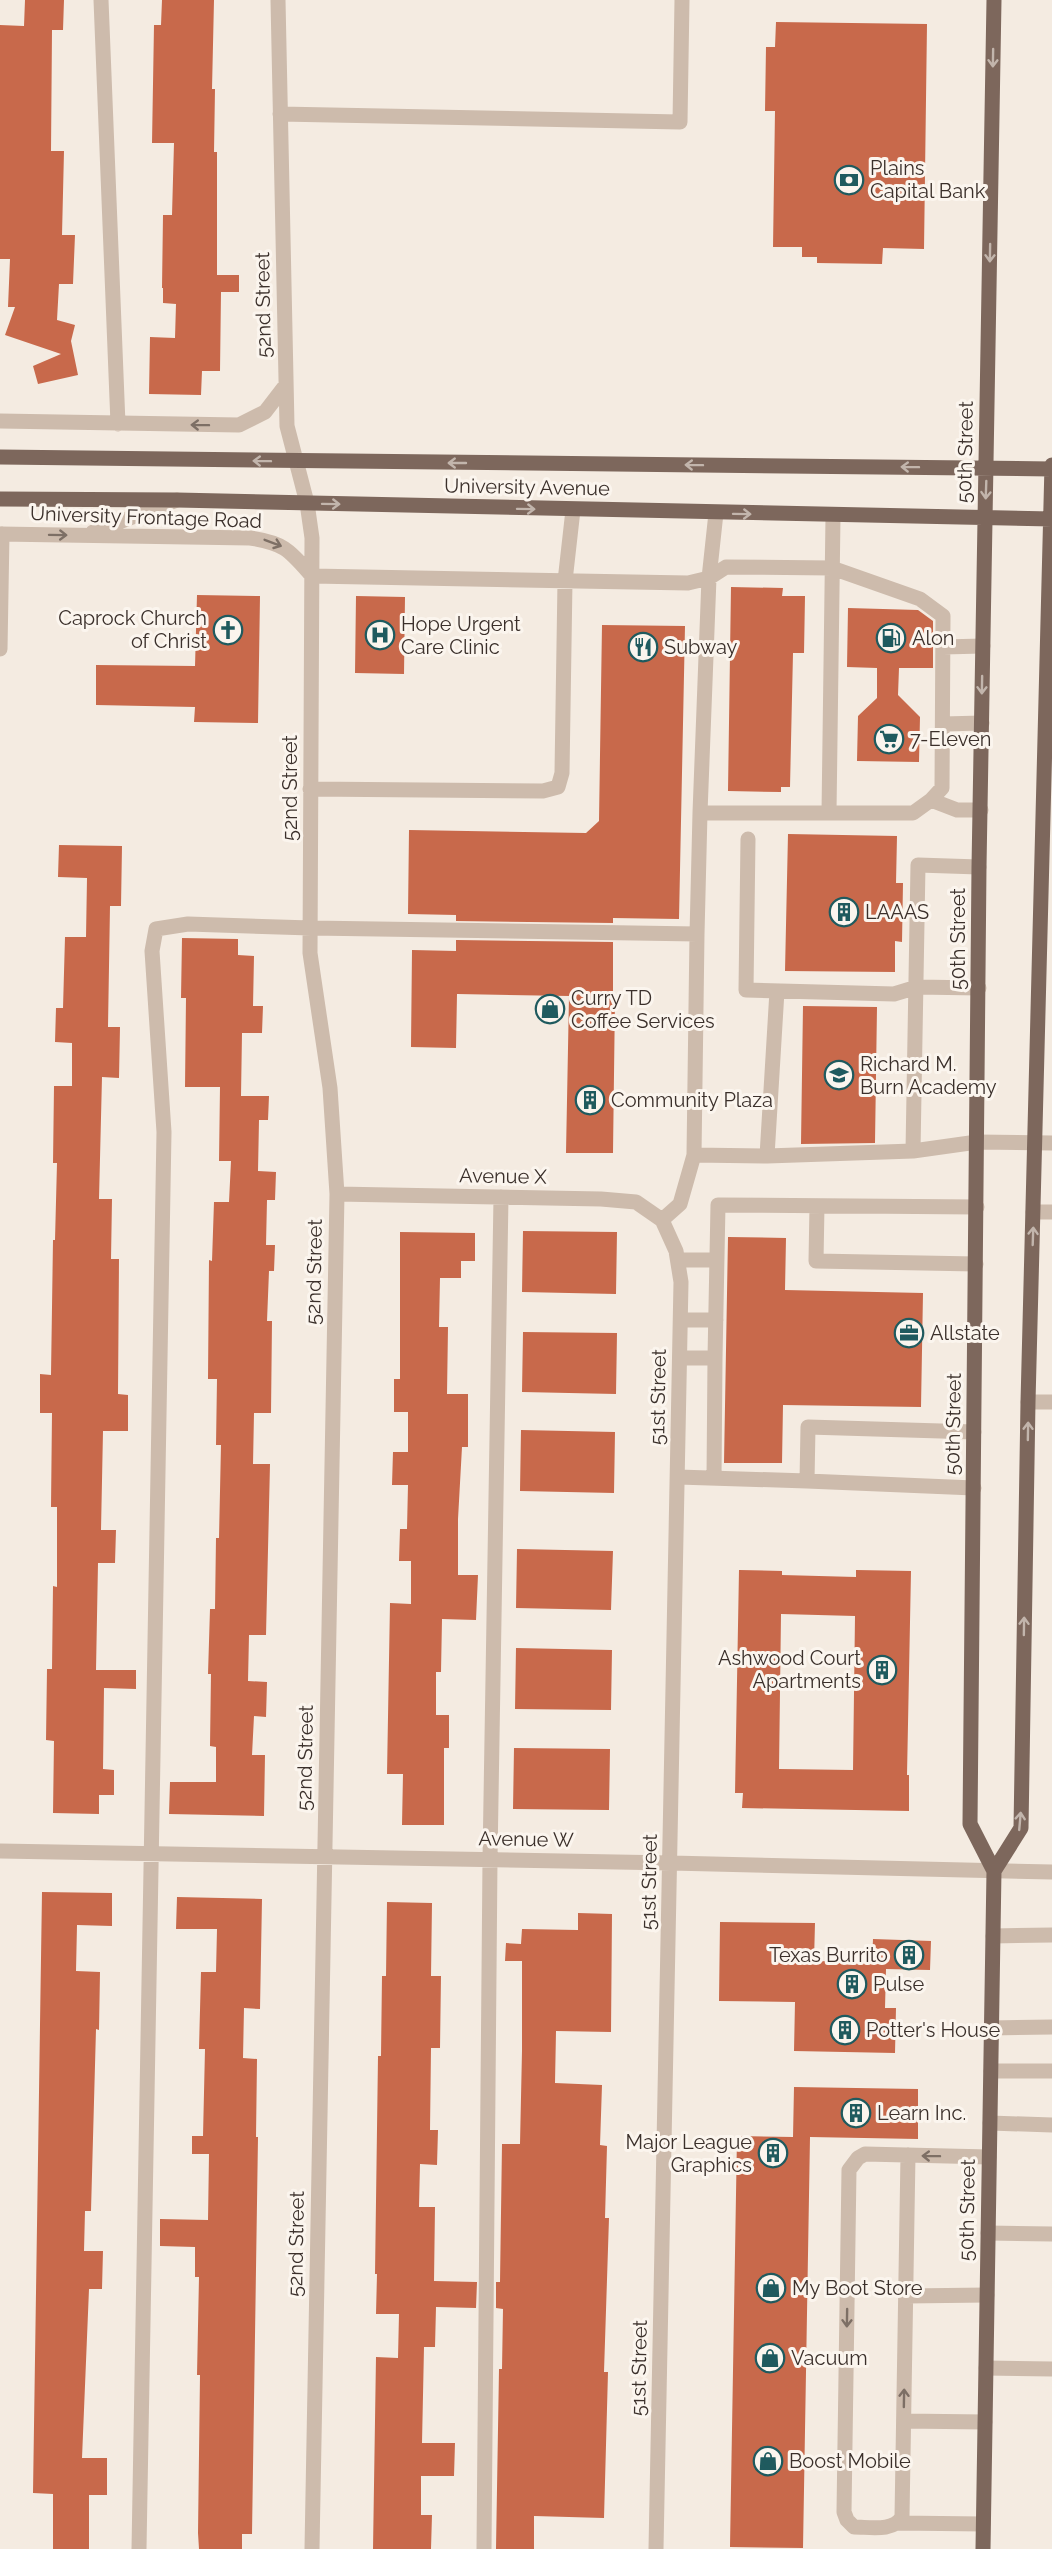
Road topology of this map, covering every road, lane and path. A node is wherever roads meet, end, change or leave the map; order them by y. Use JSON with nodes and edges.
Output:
{"nodes":[{"id":1,"x":101,"y":0,"type":"edge"},
{"id":2,"x":278,"y":0,"type":"edge"},
{"id":3,"x":682,"y":0,"type":"edge"},
{"id":4,"x":994,"y":0,"type":"edge"},
{"id":5,"x":280,"y":114,"type":"junction"},
{"id":6,"x":285,"y":386,"type":"junction"},
{"id":7,"x":0,"y":421,"type":"edge"},
{"id":8,"x":117,"y":424,"type":"junction"},
{"id":9,"x":0,"y":457,"type":"edge"},
{"id":10,"x":296,"y":461,"type":"junction"},
{"id":11,"x":986,"y":467,"type":"junction"},
{"id":12,"x":1052,"y":467,"type":"edge"},
{"id":13,"x":0,"y":499,"type":"edge"},
{"id":14,"x":177,"y":500,"type":"junction"},
{"id":15,"x":307,"y":503,"type":"junction"},
{"id":16,"x":573,"y":510,"type":"junction"},
{"id":17,"x":716,"y":513,"type":"junction"},
{"id":18,"x":833,"y":516,"type":"junction"},
{"id":19,"x":985,"y":519,"type":"junction"},
{"id":20,"x":1051,"y":519,"type":"edge"},
{"id":21,"x":1,"y":534,"type":"edge"},
{"id":22,"x":85,"y":535,"type":"junction"},
{"id":23,"x":832,"y":568,"type":"junction"},
{"id":24,"x":312,"y":576,"type":"junction"},
{"id":25,"x":708,"y":578,"type":"junction"},
{"id":26,"x":565,"y":580,"type":"junction"},
{"id":27,"x":983,"y":646,"type":"junction"},
{"id":28,"x":943,"y":647,"type":"junction"},
{"id":29,"x":0,"y":649,"type":"edge"},
{"id":30,"x":982,"y":723,"type":"junction"},
{"id":31,"x":943,"y":724,"type":"junction"},
{"id":32,"x":310,"y":789,"type":"junction"},
{"id":33,"x":931,"y":800,"type":"junction"},
{"id":34,"x":981,"y":810,"type":"junction"},
{"id":35,"x":700,"y":813,"type":"junction"},
{"id":36,"x":829,"y":813,"type":"junction"},
{"id":37,"x":748,"y":839,"type":"dead end"},
{"id":38,"x":979,"y":867,"type":"junction"},
{"id":39,"x":310,"y":928,"type":"junction"},
{"id":40,"x":697,"y":934,"type":"junction"},
{"id":41,"x":1047,"y":937,"type":"edge"},
{"id":42,"x":917,"y":987,"type":"junction"},
{"id":43,"x":979,"y":988,"type":"junction"},
{"id":44,"x":777,"y":991,"type":"junction"},
{"id":45,"x":977,"y":1142,"type":"junction"},
{"id":46,"x":1044,"y":1143,"type":"edge"},
{"id":47,"x":913,"y":1151,"type":"junction"},
{"id":48,"x":694,"y":1155,"type":"junction"},
{"id":49,"x":767,"y":1156,"type":"junction"},
{"id":50,"x":337,"y":1194,"type":"junction"},
{"id":51,"x":501,"y":1197,"type":"junction"},
{"id":52,"x":817,"y":1206,"type":"junction"},
{"id":53,"x":977,"y":1207,"type":"junction"},
{"id":54,"x":1033,"y":1212,"type":"junction"},
{"id":55,"x":1052,"y":1212,"type":"edge"},
{"id":56,"x":662,"y":1220,"type":"junction"},
{"id":57,"x":678,"y":1260,"type":"junction"},
{"id":58,"x":717,"y":1260,"type":"junction"},
{"id":59,"x":976,"y":1264,"type":"junction"},
{"id":60,"x":681,"y":1320,"type":"junction"},
{"id":61,"x":716,"y":1320,"type":"junction"},
{"id":62,"x":680,"y":1358,"type":"junction"},
{"id":63,"x":715,"y":1358,"type":"junction"},
{"id":64,"x":1028,"y":1402,"type":"junction"},
{"id":65,"x":1052,"y":1402,"type":"edge"},
{"id":66,"x":974,"y":1432,"type":"junction"},
{"id":67,"x":678,"y":1477,"type":"junction"},
{"id":68,"x":714,"y":1478,"type":"junction"},
{"id":69,"x":807,"y":1481,"type":"junction"},
{"id":70,"x":974,"y":1488,"type":"junction"},
{"id":71,"x":0,"y":1851,"type":"edge"},
{"id":72,"x":152,"y":1853,"type":"junction"},
{"id":73,"x":324,"y":1856,"type":"junction"},
{"id":74,"x":490,"y":1859,"type":"junction"},
{"id":75,"x":670,"y":1863,"type":"junction"},
{"id":76,"x":994,"y":1871,"type":"junction"},
{"id":77,"x":1052,"y":1872,"type":"edge"},
{"id":78,"x":1052,"y":1935,"type":"edge"},
{"id":79,"x":993,"y":1936,"type":"junction"},
{"id":80,"x":1052,"y":2027,"type":"edge"},
{"id":81,"x":991,"y":2028,"type":"junction"},
{"id":82,"x":991,"y":2071,"type":"junction"},
{"id":83,"x":1052,"y":2071,"type":"edge"},
{"id":84,"x":990,"y":2123,"type":"junction"},
{"id":85,"x":1052,"y":2125,"type":"edge"},
{"id":86,"x":908,"y":2155,"type":"junction"},
{"id":87,"x":989,"y":2157,"type":"junction"},
{"id":88,"x":988,"y":2233,"type":"junction"},
{"id":89,"x":1052,"y":2234,"type":"edge"},
{"id":90,"x":987,"y":2295,"type":"junction"},
{"id":91,"x":906,"y":2296,"type":"junction"},
{"id":92,"x":986,"y":2368,"type":"junction"},
{"id":93,"x":1052,"y":2369,"type":"edge"},
{"id":94,"x":903,"y":2421,"type":"junction"},
{"id":95,"x":985,"y":2422,"type":"junction"},
{"id":96,"x":898,"y":2523,"type":"junction"},
{"id":97,"x":983,"y":2524,"type":"junction"},
{"id":98,"x":139,"y":2549,"type":"edge"},
{"id":99,"x":312,"y":2549,"type":"edge"},
{"id":100,"x":484,"y":2549,"type":"edge"},
{"id":101,"x":656,"y":2549,"type":"edge"},
{"id":102,"x":983,"y":2549,"type":"edge"}],
"edges":[{"from":1,"to":8,"type":"street"},
{"from":2,"to":5,"type":"street","name":"52nd Street"},
{"from":3,"to":5,"type":"street"},
{"from":4,"to":11,"type":"main road","name":"50th Street","one_way":true},
{"from":5,"to":6,"type":"street","name":"52nd Street"},
{"from":6,"to":8,"type":"street","one_way":true},
{"from":6,"to":10,"type":"street","name":"52nd Street"},
{"from":7,"to":8,"type":"street"},
{"from":10,"to":9,"type":"main road","name":"University Avenue","one_way":true},
{"from":11,"to":10,"type":"main road","name":"University Avenue","one_way":true},
{"from":10,"to":15,"type":"street","name":"52nd Street"},
{"from":11,"to":12,"type":"main road","name":"University Avenue"},
{"from":11,"to":19,"type":"main road","name":"50th Street","one_way":true},
{"from":12,"to":20,"type":"main road"},
{"from":13,"to":14,"type":"main road","name":"University Avenue"},
{"from":14,"to":15,"type":"main road","name":"University Avenue"},
{"from":14,"to":22,"type":"street"},
{"from":15,"to":16,"type":"main road","name":"University Avenue","one_way":true},
{"from":15,"to":24,"type":"street","name":"52nd Street"},
{"from":16,"to":17,"type":"main road","name":"University Avenue"},
{"from":16,"to":26,"type":"street"},
{"from":17,"to":18,"type":"main road","name":"University Avenue","one_way":true},
{"from":17,"to":25,"type":"street"},
{"from":18,"to":19,"type":"main road","name":"University Avenue"},
{"from":18,"to":23,"type":"street"},
{"from":19,"to":20,"type":"main road","name":"University Avenue"},
{"from":19,"to":27,"type":"main road","name":"50th Street"},
{"from":20,"to":41,"type":"main road"},
{"from":21,"to":22,"type":"street","name":"University Frontage Road","one_way":true},
{"from":21,"to":29,"type":"street"},
{"from":22,"to":24,"type":"street","name":"University Frontage Road","one_way":true},
{"from":23,"to":25,"type":"street"},
{"from":23,"to":28,"type":"street"},
{"from":23,"to":36,"type":"street"},
{"from":24,"to":26,"type":"street"},
{"from":24,"to":32,"type":"street","name":"52nd Street"},
{"from":25,"to":26,"type":"street"},
{"from":25,"to":35,"type":"street"},
{"from":26,"to":32,"type":"street"},
{"from":27,"to":28,"type":"street"},
{"from":27,"to":30,"type":"main road","name":"50th Street","one_way":true},
{"from":28,"to":31,"type":"street"},
{"from":30,"to":31,"type":"street"},
{"from":30,"to":34,"type":"main road","name":"50th Street"},
{"from":31,"to":33,"type":"street"},
{"from":32,"to":39,"type":"street","name":"52nd Street"},
{"from":33,"to":34,"type":"street"},
{"from":33,"to":36,"type":"street"},
{"from":34,"to":38,"type":"main road","name":"50th Street"},
{"from":35,"to":36,"type":"street"},
{"from":35,"to":40,"type":"street"},
{"from":37,"to":44,"type":"street"},
{"from":38,"to":42,"type":"street"},
{"from":38,"to":43,"type":"main road","name":"50th Street"},
{"from":39,"to":40,"type":"street"},
{"from":39,"to":50,"type":"street","name":"52nd Street"},
{"from":39,"to":72,"type":"street"},
{"from":40,"to":48,"type":"street"},
{"from":41,"to":46,"type":"main road"},
{"from":42,"to":43,"type":"street"},
{"from":42,"to":44,"type":"street"},
{"from":42,"to":47,"type":"street"},
{"from":43,"to":45,"type":"main road","name":"50th Street"},
{"from":44,"to":49,"type":"street"},
{"from":45,"to":46,"type":"street"},
{"from":45,"to":47,"type":"street"},
{"from":45,"to":53,"type":"main road","name":"50th Street"},
{"from":46,"to":54,"type":"main road"},
{"from":47,"to":49,"type":"street"},
{"from":48,"to":49,"type":"street"},
{"from":48,"to":56,"type":"street"},
{"from":50,"to":51,"type":"street","name":"Avenue X"},
{"from":50,"to":73,"type":"street","name":"52nd Street"},
{"from":51,"to":56,"type":"street","name":"Avenue X"},
{"from":51,"to":74,"type":"street"},
{"from":52,"to":53,"type":"street"},
{"from":52,"to":58,"type":"street"},
{"from":52,"to":59,"type":"street"},
{"from":53,"to":59,"type":"main road","name":"50th Street"},
{"from":54,"to":55,"type":"street"},
{"from":64,"to":54,"type":"main road","one_way":true},
{"from":56,"to":57,"type":"street","name":"51st Street"},
{"from":57,"to":58,"type":"street"},
{"from":57,"to":60,"type":"street","name":"51st Street"},
{"from":58,"to":61,"type":"street"},
{"from":59,"to":66,"type":"main road","name":"50th Street"},
{"from":60,"to":61,"type":"street"},
{"from":60,"to":62,"type":"street","name":"51st Street"},
{"from":61,"to":63,"type":"street"},
{"from":62,"to":63,"type":"street"},
{"from":62,"to":67,"type":"street","name":"51st Street"},
{"from":63,"to":68,"type":"street"},
{"from":64,"to":65,"type":"street"},
{"from":76,"to":64,"type":"main road","one_way":true},
{"from":66,"to":69,"type":"street"},
{"from":66,"to":70,"type":"main road","name":"50th Street"},
{"from":67,"to":68,"type":"street"},
{"from":67,"to":75,"type":"street","name":"51st Street"},
{"from":68,"to":69,"type":"street"},
{"from":69,"to":70,"type":"street"},
{"from":70,"to":76,"type":"main road","name":"50th Street"},
{"from":71,"to":72,"type":"street","name":"Avenue W"},
{"from":72,"to":73,"type":"street","name":"Avenue W"},
{"from":72,"to":98,"type":"street"},
{"from":73,"to":74,"type":"street","name":"Avenue W"},
{"from":73,"to":99,"type":"street","name":"52nd Street"},
{"from":74,"to":75,"type":"street","name":"Avenue W"},
{"from":74,"to":100,"type":"street"},
{"from":75,"to":76,"type":"street","name":"Avenue W"},
{"from":75,"to":101,"type":"street","name":"51st Street"},
{"from":76,"to":77,"type":"street","name":"Avenue W"},
{"from":76,"to":79,"type":"main road","name":"50th Street"},
{"from":78,"to":79,"type":"street"},
{"from":79,"to":81,"type":"main road","name":"50th Street"},
{"from":80,"to":81,"type":"street"},
{"from":81,"to":82,"type":"main road","name":"50th Street"},
{"from":82,"to":83,"type":"street"},
{"from":82,"to":84,"type":"main road","name":"50th Street"},
{"from":84,"to":85,"type":"street"},
{"from":84,"to":87,"type":"main road","name":"50th Street"},
{"from":87,"to":86,"type":"street","one_way":true},
{"from":86,"to":91,"type":"street"},
{"from":86,"to":96,"type":"street","one_way":true},
{"from":87,"to":88,"type":"main road","name":"50th Street"},
{"from":88,"to":89,"type":"street"},
{"from":88,"to":90,"type":"main road","name":"50th Street"},
{"from":90,"to":91,"type":"street"},
{"from":90,"to":92,"type":"main road","name":"50th Street"},
{"from":94,"to":91,"type":"street","one_way":true},
{"from":92,"to":93,"type":"street"},
{"from":92,"to":95,"type":"main road","name":"50th Street"},
{"from":94,"to":95,"type":"street"},
{"from":94,"to":96,"type":"street"},
{"from":95,"to":97,"type":"main road","name":"50th Street"},
{"from":96,"to":97,"type":"street"},
{"from":97,"to":102,"type":"main road","name":"50th Street"}]}
